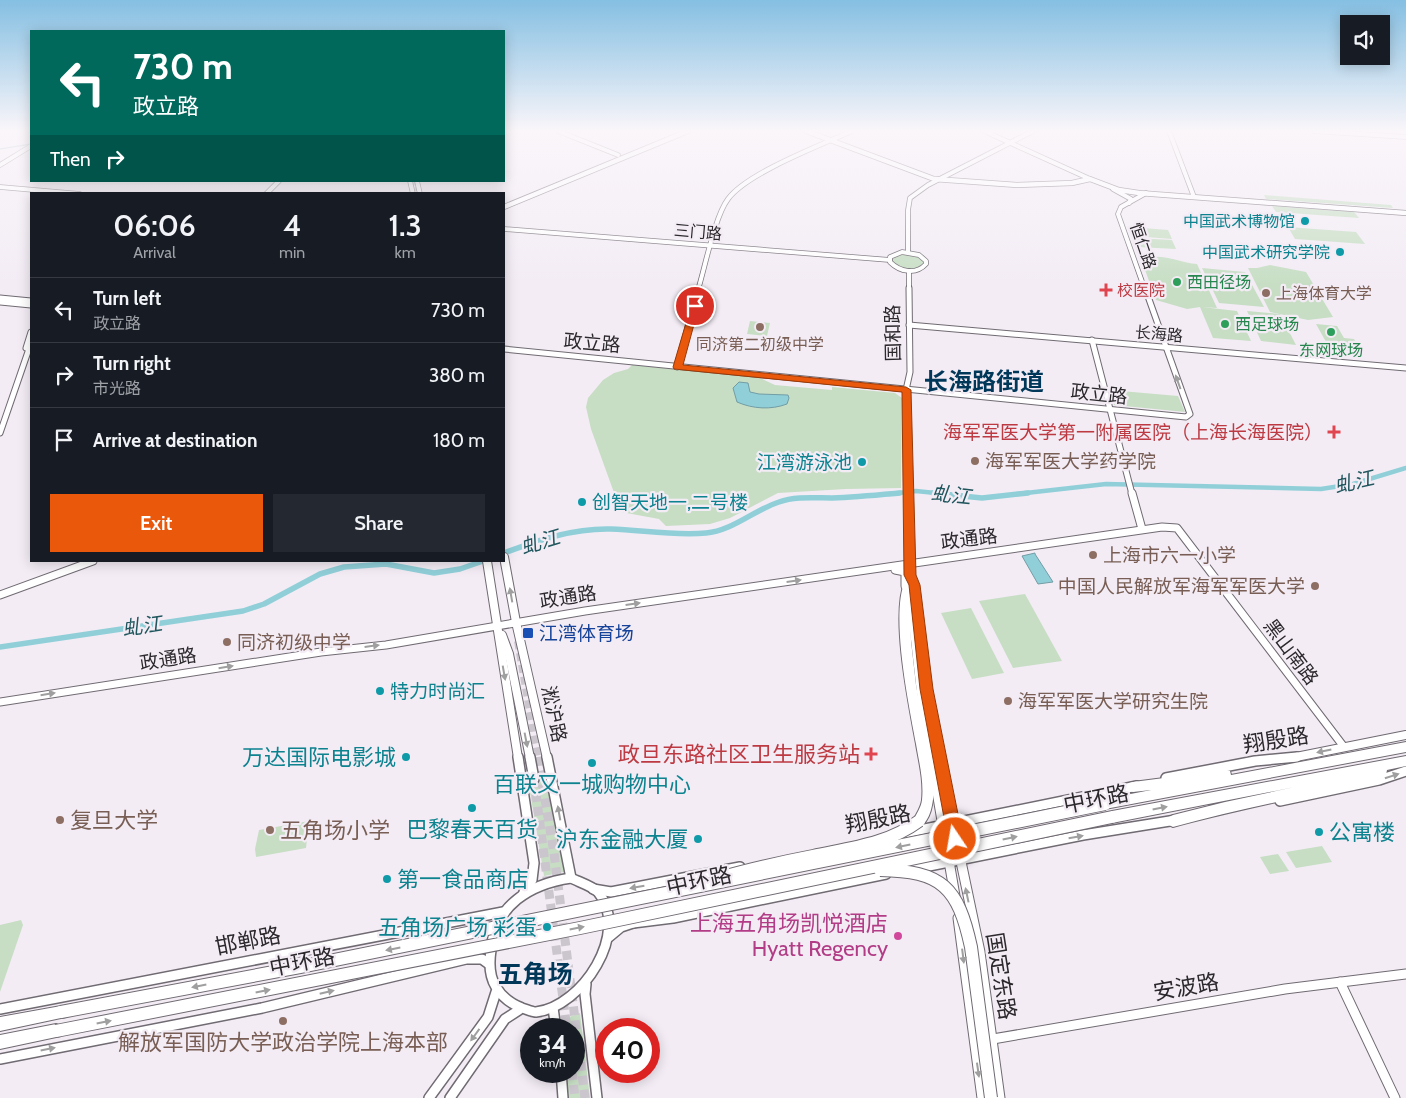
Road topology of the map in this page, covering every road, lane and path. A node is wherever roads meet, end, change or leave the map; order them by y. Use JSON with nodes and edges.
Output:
{"nodes":[{"id":1,"x":274,"y":182,"type":"edge"},
{"id":2,"x":278,"y":182,"type":"edge"},
{"id":3,"x":552,"y":182,"type":"edge"},
{"id":4,"x":560,"y":182,"type":"edge"},
{"id":5,"x":748,"y":182,"type":"edge"},
{"id":6,"x":933,"y":182,"type":"edge"},
{"id":7,"x":987,"y":182,"type":"edge"},
{"id":8,"x":1075,"y":182,"type":"edge"},
{"id":9,"x":1097,"y":182,"type":"edge"},
{"id":10,"x":1188,"y":182,"type":"edge"},
{"id":11,"x":1105,"y":186,"type":"junction"},
{"id":12,"x":0,"y":187,"type":"edge"},
{"id":13,"x":57,"y":192,"type":"edge"},
{"id":14,"x":264,"y":192,"type":"edge"},
{"id":15,"x":268,"y":192,"type":"edge"},
{"id":16,"x":1146,"y":193,"type":"junction"},
{"id":17,"x":1194,"y":197,"type":"junction"},
{"id":18,"x":1129,"y":203,"type":"junction"},
{"id":19,"x":505,"y":204,"type":"edge"},
{"id":20,"x":505,"y":204,"type":"edge"},
{"id":21,"x":1406,"y":212,"type":"edge"},
{"id":22,"x":505,"y":229,"type":"edge"},
{"id":23,"x":711,"y":245,"type":"junction"},
{"id":24,"x":908,"y":252,"type":"junction"},
{"id":25,"x":890,"y":260,"type":"junction"},
{"id":26,"x":909,"y":271,"type":"junction"},
{"id":27,"x":0,"y":298,"type":"edge"},
{"id":28,"x":30,"y":301,"type":"edge"},
{"id":29,"x":0,"y":302,"type":"edge"},
{"id":30,"x":30,"y":305,"type":"edge"},
{"id":31,"x":909,"y":324,"type":"junction"},
{"id":32,"x":30,"y":335,"type":"edge"},
{"id":33,"x":1092,"y":340,"type":"junction"},
{"id":34,"x":30,"y":346,"type":"edge"},
{"id":35,"x":1166,"y":347,"type":"junction"},
{"id":36,"x":505,"y":351,"type":"edge"},
{"id":37,"x":677,"y":367,"type":"junction"},
{"id":38,"x":1406,"y":368,"type":"edge"},
{"id":39,"x":906,"y":390,"type":"junction"},
{"id":40,"x":1109,"y":410,"type":"junction"},
{"id":41,"x":1189,"y":416,"type":"joint"},
{"id":42,"x":0,"y":420,"type":"edge"},
{"id":43,"x":0,"y":432,"type":"edge"},
{"id":44,"x":1177,"y":528,"type":"joint"},
{"id":45,"x":1142,"y":529,"type":"junction"},
{"id":46,"x":90,"y":562,"type":"edge"},
{"id":47,"x":484,"y":562,"type":"edge"},
{"id":48,"x":488,"y":562,"type":"edge"},
{"id":49,"x":505,"y":562,"type":"edge"},
{"id":50,"x":910,"y":564,"type":"junction"},
{"id":51,"x":488,"y":572,"type":"junction"},
{"id":52,"x":851,"y":573,"type":"junction"},
{"id":53,"x":909,"y":579,"type":"junction"},
{"id":54,"x":0,"y":595,"type":"edge"},
{"id":55,"x":905,"y":598,"type":"junction"},
{"id":56,"x":516,"y":622,"type":"junction"},
{"id":57,"x":498,"y":625,"type":"junction"},
{"id":58,"x":907,"y":642,"type":"joint"},
{"id":59,"x":0,"y":702,"type":"edge"},
{"id":60,"x":1406,"y":735,"type":"edge"},
{"id":61,"x":1344,"y":747,"type":"junction"},
{"id":62,"x":1406,"y":747,"type":"edge"},
{"id":63,"x":1406,"y":762,"type":"edge"},
{"id":64,"x":1298,"y":768,"type":"junction"},
{"id":65,"x":1406,"y":771,"type":"edge"},
{"id":66,"x":534,"y":778,"type":"tunnel mouth"},
{"id":67,"x":1133,"y":787,"type":"junction"},
{"id":68,"x":1173,"y":821,"type":"junction"},
{"id":69,"x":947,"y":825,"type":"junction"},
{"id":70,"x":954,"y":858,"type":"junction"},
{"id":71,"x":571,"y":878,"type":"junction"},
{"id":72,"x":593,"y":889,"type":"junction"},
{"id":73,"x":524,"y":894,"type":"junction"},
{"id":74,"x":664,"y":894,"type":"junction"},
{"id":75,"x":666,"y":910,"type":"junction"},
{"id":76,"x":503,"y":912,"type":"junction"},
{"id":77,"x":609,"y":937,"type":"junction"},
{"id":78,"x":489,"y":964,"type":"junction"},
{"id":79,"x":1406,"y":974,"type":"edge"},
{"id":80,"x":1340,"y":982,"type":"junction"},
{"id":81,"x":586,"y":984,"type":"junction"},
{"id":82,"x":496,"y":992,"type":"junction"},
{"id":83,"x":553,"y":1008,"type":"junction"},
{"id":84,"x":0,"y":1009,"type":"edge"},
{"id":85,"x":519,"y":1010,"type":"junction"},
{"id":86,"x":554,"y":1018,"type":"edge"},
{"id":87,"x":0,"y":1024,"type":"edge"},
{"id":88,"x":991,"y":1039,"type":"junction"},
{"id":89,"x":0,"y":1042,"type":"edge"},
{"id":90,"x":974,"y":1042,"type":"junction"},
{"id":91,"x":0,"y":1059,"type":"edge"},
{"id":92,"x":562,"y":1083,"type":"edge"},
{"id":93,"x":429,"y":1098,"type":"edge"},
{"id":94,"x":450,"y":1098,"type":"edge"},
{"id":95,"x":563,"y":1098,"type":"edge"},
{"id":96,"x":597,"y":1098,"type":"edge"},
{"id":97,"x":982,"y":1098,"type":"edge"},
{"id":98,"x":991,"y":1098,"type":"edge"},
{"id":99,"x":1000,"y":1098,"type":"edge"},
{"id":100,"x":1395,"y":1098,"type":"edge"}],
"edges":[{"from":1,"to":14,"type":"street"},
{"from":2,"to":15,"type":"street"},
{"from":3,"to":20,"type":"main road"},
{"from":4,"to":19,"type":"main road"},
{"from":5,"to":23,"type":"street"},
{"from":6,"to":24,"type":"street"},
{"from":7,"to":8,"type":"main road"},
{"from":9,"to":11,"type":"main road"},
{"from":10,"to":17,"type":"street"},
{"from":11,"to":16,"type":"main road"},
{"from":11,"to":18,"type":"street","name":"恒仁路"},
{"from":12,"to":13,"type":"street"},
{"from":16,"to":17,"type":"main road"},
{"from":16,"to":18,"type":"street","name":"恒仁路"},
{"from":17,"to":21,"type":"main road"},
{"from":18,"to":35,"type":"street","name":"恒仁路"},
{"from":22,"to":23,"type":"street","name":"三门路"},
{"from":23,"to":25,"type":"street","name":"三门路"},
{"from":23,"to":37,"type":"street"},
{"from":24,"to":25,"type":"street"},
{"from":24,"to":26,"type":"street"},
{"from":25,"to":26,"type":"street"},
{"from":26,"to":31,"type":"street","name":"国和路"},
{"from":27,"to":28,"type":"street"},
{"from":29,"to":30,"type":"street"},
{"from":31,"to":33,"type":"street","name":"长海路"},
{"from":31,"to":39,"type":"street","name":"国和路"},
{"from":32,"to":42,"type":"street"},
{"from":33,"to":35,"type":"street","name":"长海路"},
{"from":33,"to":40,"type":"street"},
{"from":34,"to":43,"type":"street"},
{"from":35,"to":38,"type":"street","name":"长海路"},
{"from":41,"to":35,"type":"street","name":"恒仁路","one_way":true},
{"from":36,"to":37,"type":"street","name":"政立路"},
{"from":37,"to":39,"type":"street","name":"政立路"},
{"from":39,"to":40,"type":"street","name":"政立路"},
{"from":39,"to":50,"type":"street","name":"国和路"},
{"from":40,"to":41,"type":"street","name":"政立路"},
{"from":40,"to":45,"type":"street"},
{"from":44,"to":45,"type":"street","name":"政通路"},
{"from":44,"to":61,"type":"street","name":"黑山南路"},
{"from":45,"to":50,"type":"street","name":"政通路"},
{"from":46,"to":54,"type":"street"},
{"from":47,"to":51,"type":"main road"},
{"from":48,"to":51,"type":"main road"},
{"from":56,"to":49,"type":"main road","name":"淞沪路","one_way":true},
{"from":50,"to":52,"type":"street","name":"政通路"},
{"from":50,"to":53,"type":"street","name":"国和路"},
{"from":51,"to":57,"type":"main road"},
{"from":52,"to":55,"type":"street"},
{"from":56,"to":52,"type":"street","name":"政通路","one_way":true},
{"from":53,"to":55,"type":"highway"},
{"from":53,"to":69,"type":"street","name":"国和路"},
{"from":55,"to":58,"type":"highway"},
{"from":56,"to":57,"type":"street","name":"政通路"},
{"from":71,"to":56,"type":"main road","name":"淞沪路","one_way":true},
{"from":59,"to":57,"type":"street","name":"政通路","one_way":true},
{"from":57,"to":66,"type":"main road","one_way":true},
{"from":57,"to":73,"type":"main road","one_way":true},
{"from":58,"to":74,"type":"highway","bridge":true},
{"from":60,"to":61,"type":"main road","name":"翔殷路"},
{"from":61,"to":67,"type":"main road","name":"翔殷路","one_way":true},
{"from":62,"to":64,"type":"highway","name":"中环路"},
{"from":63,"to":68,"type":"highway"},
{"from":75,"to":63,"type":"highway","name":"中环路","one_way":true,"bridge":true},
{"from":64,"to":67,"type":"highway"},
{"from":64,"to":74,"type":"highway","name":"中环路","one_way":true,"bridge":true},
{"from":68,"to":65,"type":"main road","one_way":true},
{"from":67,"to":69,"type":"main road","name":"翔殷路"},
{"from":70,"to":68,"type":"main road","one_way":true},
{"from":69,"to":70,"type":"street","name":"国和路"},
{"from":69,"to":72,"type":"main road","name":"翔殷路","one_way":true},
{"from":70,"to":77,"type":"main road"},
{"from":88,"to":70,"type":"street","name":"国定东路","one_way":true},
{"from":70,"to":90,"type":"street","one_way":true},
{"from":71,"to":72,"type":"main road"},
{"from":71,"to":73,"type":"main road"},
{"from":72,"to":77,"type":"main road"},
{"from":73,"to":76,"type":"main road"},
{"from":74,"to":87,"type":"highway","name":"中环路","one_way":true,"bridge":true},
{"from":89,"to":75,"type":"highway","name":"中环路","one_way":true,"bridge":true},
{"from":75,"to":98,"type":"highway","bridge":true},
{"from":76,"to":78,"type":"main road"},
{"from":76,"to":84,"type":"main road","name":"邯郸路"},
{"from":77,"to":81,"type":"main road"},
{"from":78,"to":82,"type":"main road"},
{"from":91,"to":78,"type":"main road","one_way":true},
{"from":79,"to":80,"type":"street","name":"安波路"},
{"from":80,"to":88,"type":"street","name":"安波路"},
{"from":80,"to":100,"type":"street"},
{"from":81,"to":83,"type":"main road"},
{"from":81,"to":96,"type":"main road"},
{"from":82,"to":85,"type":"main road"},
{"from":82,"to":93,"type":"main road","one_way":true},
{"from":83,"to":85,"type":"main road"},
{"from":83,"to":86,"type":"main road"},
{"from":85,"to":94,"type":"main road"},
{"from":88,"to":90,"type":"street","name":"安波路"},
{"from":88,"to":99,"type":"street","name":"国定东路"},
{"from":90,"to":97,"type":"street","one_way":true},
{"from":92,"to":95,"type":"main road"}]}
